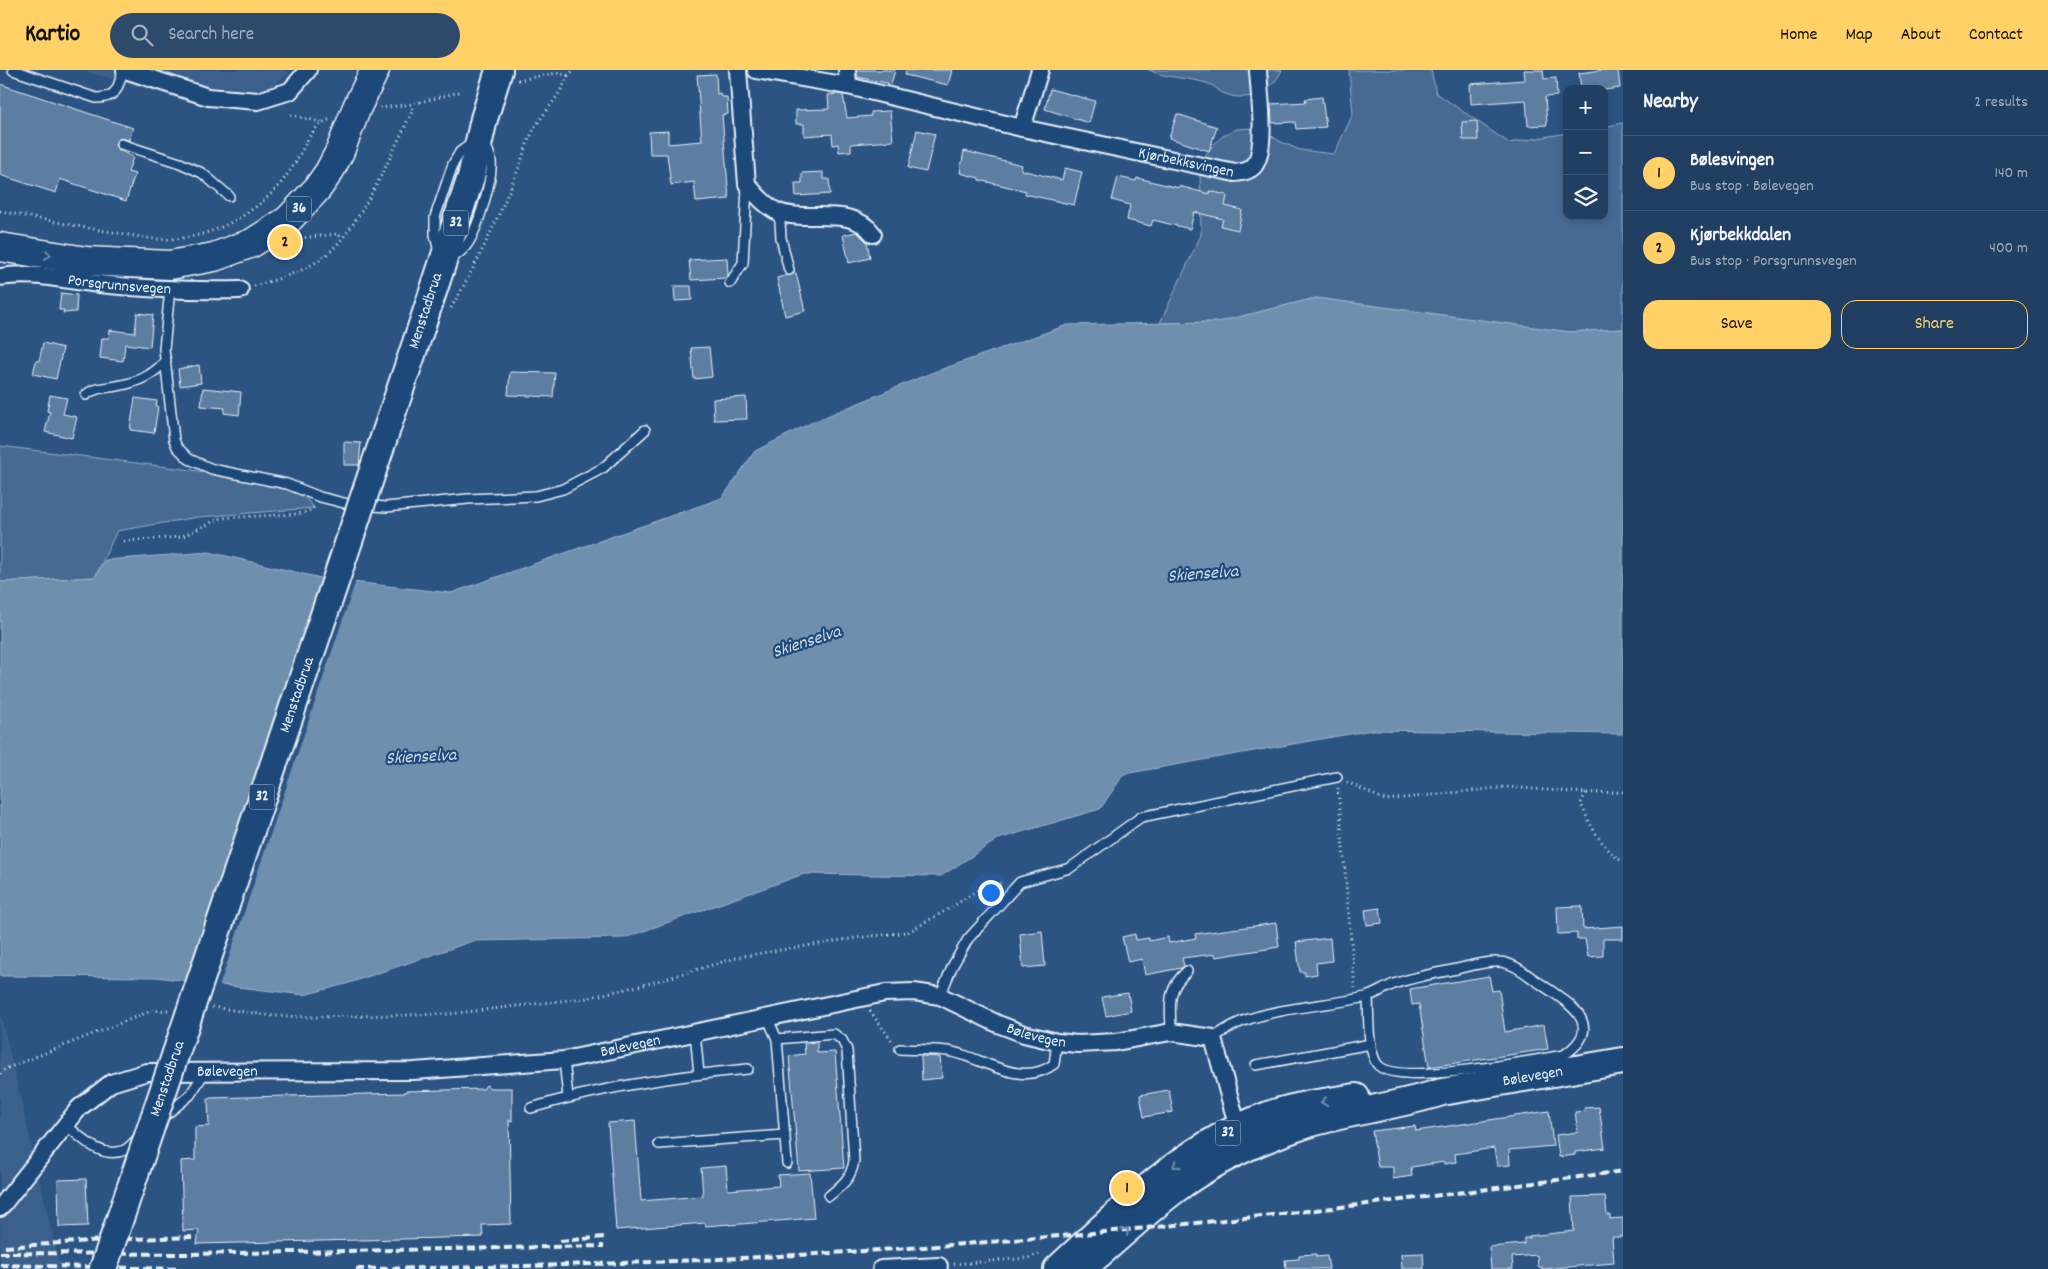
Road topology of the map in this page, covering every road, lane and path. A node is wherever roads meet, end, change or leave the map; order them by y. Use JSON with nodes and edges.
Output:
{"nodes":[{"id":1,"x":13,"y":70,"type":"edge"},
{"id":2,"x":124,"y":70,"type":"edge"},
{"id":3,"x":308,"y":70,"type":"edge"},
{"id":4,"x":363,"y":70,"type":"edge"},
{"id":5,"x":375,"y":70,"type":"edge"},
{"id":6,"x":485,"y":70,"type":"edge"},
{"id":7,"x":574,"y":70,"type":"edge"},
{"id":8,"x":738,"y":70,"type":"edge"},
{"id":9,"x":756,"y":70,"type":"edge"},
{"id":10,"x":1040,"y":70,"type":"edge"},
{"id":11,"x":1258,"y":70,"type":"edge"},
{"id":12,"x":508,"y":75,"type":"edge"},
{"id":13,"x":568,"y":75,"type":"junction"},
{"id":14,"x":847,"y":78,"type":"edge"},
{"id":15,"x":463,"y":91,"type":"dead end"},
{"id":16,"x":413,"y":104,"type":"junction"},
{"id":17,"x":356,"y":111,"type":"junction"},
{"id":18,"x":291,"y":115,"type":"dead end"},
{"id":19,"x":322,"y":122,"type":"junction"},
{"id":20,"x":482,"y":128,"type":"junction"},
{"id":21,"x":1022,"y":128,"type":"junction"},
{"id":22,"x":121,"y":144,"type":"dead end"},
{"id":23,"x":748,"y":184,"type":"junction"},
{"id":24,"x":229,"y":196,"type":"dead end"},
{"id":25,"x":775,"y":210,"type":"junction"},
{"id":26,"x":0,"y":211,"type":"edge"},
{"id":27,"x":0,"y":228,"type":"edge"},
{"id":28,"x":873,"y":234,"type":"dead end"},
{"id":29,"x":300,"y":238,"type":"dead end"},
{"id":30,"x":342,"y":238,"type":"junction"},
{"id":31,"x":0,"y":247,"type":"edge"},
{"id":32,"x":194,"y":259,"type":"junction"},
{"id":33,"x":789,"y":270,"type":"dead end"},
{"id":34,"x":0,"y":277,"type":"edge"},
{"id":35,"x":730,"y":283,"type":"dead end"},
{"id":36,"x":170,"y":289,"type":"junction"},
{"id":37,"x":240,"y":290,"type":"joint"},
{"id":38,"x":448,"y":314,"type":"dead end"},
{"id":39,"x":166,"y":360,"type":"junction"},
{"id":40,"x":86,"y":395,"type":"dead end"},
{"id":41,"x":645,"y":430,"type":"dead end"},
{"id":42,"x":320,"y":497,"type":"junction"},
{"id":43,"x":124,"y":541,"type":"dead end"},
{"id":44,"x":1337,"y":777,"type":"junction"},
{"id":45,"x":1623,"y":792,"type":"edge"},
{"id":46,"x":1586,"y":793,"type":"junction"},
{"id":47,"x":1623,"y":862,"type":"edge"},
{"id":48,"x":1020,"y":882,"type":"junction"},
{"id":49,"x":1187,"y":971,"type":"dead end"},
{"id":50,"x":940,"y":996,"type":"junction"},
{"id":51,"x":1368,"y":996,"type":"junction"},
{"id":52,"x":862,"y":997,"type":"junction"},
{"id":53,"x":1356,"y":998,"type":"junction"},
{"id":54,"x":207,"y":1008,"type":"dead end"},
{"id":55,"x":179,"y":1009,"type":"dead end"},
{"id":56,"x":767,"y":1017,"type":"junction"},
{"id":57,"x":695,"y":1032,"type":"junction"},
{"id":58,"x":1171,"y":1032,"type":"junction"},
{"id":59,"x":1213,"y":1038,"type":"junction"},
{"id":60,"x":777,"y":1039,"type":"junction"},
{"id":61,"x":1057,"y":1042,"type":"junction"},
{"id":62,"x":1370,"y":1044,"type":"junction"},
{"id":63,"x":900,"y":1049,"type":"joint"},
{"id":64,"x":564,"y":1060,"type":"junction"},
{"id":65,"x":1623,"y":1062,"type":"edge"},
{"id":66,"x":1256,"y":1064,"type":"dead end"},
{"id":67,"x":748,"y":1069,"type":"dead end"},
{"id":68,"x":205,"y":1072,"type":"junction"},
{"id":69,"x":0,"y":1074,"type":"edge"},
{"id":70,"x":700,"y":1074,"type":"junction"},
{"id":71,"x":568,"y":1097,"type":"junction"},
{"id":72,"x":531,"y":1108,"type":"dead end"},
{"id":73,"x":65,"y":1124,"type":"junction"},
{"id":74,"x":785,"y":1135,"type":"junction"},
{"id":75,"x":1241,"y":1138,"type":"junction"},
{"id":76,"x":659,"y":1144,"type":"dead end"},
{"id":77,"x":787,"y":1163,"type":"dead end"},
{"id":78,"x":829,"y":1196,"type":"dead end"},
{"id":79,"x":0,"y":1208,"type":"edge"},
{"id":80,"x":939,"y":1266,"type":"dead end"},
{"id":81,"x":103,"y":1269,"type":"edge"},
{"id":82,"x":881,"y":1269,"type":"edge"},
{"id":83,"x":1057,"y":1269,"type":"edge"},
{"id":84,"x":1082,"y":1269,"type":"edge"}],
"edges":[{"from":1,"to":2,"type":"lane"},
{"from":2,"to":3,"type":"street"},
{"from":4,"to":17,"type":"highway","name":"Porsgrunnsvegen","number":"36"},
{"from":5,"to":17,"type":"highway","name":"Porsgrunnsvegen","number":"36"},
{"from":6,"to":20,"type":"main road","name":"Menstadbrua","number":"32"},
{"from":7,"to":13,"type":"path"},
{"from":8,"to":23,"type":"street"},
{"from":9,"to":14,"type":"street","name":"Kjørbekksvingen"},
{"from":10,"to":21,"type":"street"},
{"from":11,"to":21,"type":"street","name":"Kjørbekksvingen"},
{"from":12,"to":13,"type":"path"},
{"from":12,"to":20,"type":"main road","name":"Menstadbrua","number":"32"},
{"from":13,"to":38,"type":"path"},
{"from":14,"to":21,"type":"street","name":"Kjørbekksvingen"},
{"from":15,"to":16,"type":"path"},
{"from":16,"to":17,"type":"path"},
{"from":16,"to":30,"type":"path"},
{"from":17,"to":19,"type":"path"},
{"from":17,"to":32,"type":"highway","name":"Porsgrunnsvegen","number":"36"},
{"from":18,"to":19,"type":"path"},
{"from":19,"to":26,"type":"path"},
{"from":20,"to":81,"type":"main road","name":"Menstadbrua","number":"32","bridge":true},
{"from":22,"to":24,"type":"lane"},
{"from":23,"to":25,"type":"street"},
{"from":23,"to":35,"type":"lane"},
{"from":25,"to":28,"type":"street"},
{"from":25,"to":33,"type":"lane"},
{"from":27,"to":32,"type":"highway","name":"Porsgrunnsvegen","number":"36"},
{"from":29,"to":30,"type":"path"},
{"from":30,"to":37,"type":"path"},
{"from":31,"to":32,"type":"highway","name":"Porsgrunnsvegen","number":"36","one_way":true},
{"from":34,"to":36,"type":"street","name":"Porsgrunnsvegen"},
{"from":36,"to":37,"type":"street","name":"Porsgrunnsvegen"},
{"from":36,"to":39,"type":"lane"},
{"from":39,"to":40,"type":"lane"},
{"from":39,"to":42,"type":"lane"},
{"from":41,"to":42,"type":"lane"},
{"from":42,"to":43,"type":"path"},
{"from":44,"to":46,"type":"path"},
{"from":44,"to":48,"type":"lane"},
{"from":44,"to":53,"type":"path"},
{"from":45,"to":46,"type":"path"},
{"from":46,"to":47,"type":"path"},
{"from":48,"to":50,"type":"lane"},
{"from":48,"to":54,"type":"path"},
{"from":49,"to":58,"type":"lane"},
{"from":50,"to":52,"type":"street","name":"Bølevegen"},
{"from":50,"to":61,"type":"street","name":"Bølevegen"},
{"from":51,"to":53,"type":"lane"},
{"from":51,"to":62,"type":"lane"},
{"from":51,"to":62,"type":"lane"},
{"from":52,"to":56,"type":"street","name":"Bølevegen"},
{"from":52,"to":63,"type":"path"},
{"from":53,"to":59,"type":"lane"},
{"from":55,"to":69,"type":"path"},
{"from":56,"to":57,"type":"street","name":"Bølevegen"},
{"from":56,"to":60,"type":"lane"},
{"from":57,"to":64,"type":"street","name":"Bølevegen"},
{"from":57,"to":70,"type":"lane"},
{"from":58,"to":59,"type":"street","name":"Bølevegen"},
{"from":58,"to":61,"type":"street","name":"Bølevegen"},
{"from":59,"to":75,"type":"street"},
{"from":60,"to":74,"type":"lane"},
{"from":60,"to":78,"type":"lane"},
{"from":61,"to":63,"type":"lane"},
{"from":62,"to":66,"type":"lane"},
{"from":64,"to":68,"type":"street","name":"Bølevegen"},
{"from":64,"to":71,"type":"lane"},
{"from":65,"to":75,"type":"main road","name":"Bølevegen","number":"32"},
{"from":67,"to":70,"type":"lane"},
{"from":68,"to":73,"type":"street","name":"Bølevegen"},
{"from":68,"to":73,"type":"lane"},
{"from":70,"to":71,"type":"lane"},
{"from":71,"to":72,"type":"lane"},
{"from":73,"to":79,"type":"street","name":"Bølevegen"},
{"from":74,"to":76,"type":"lane"},
{"from":74,"to":77,"type":"lane"},
{"from":75,"to":83,"type":"main road","name":"Bølevegen","number":"32","one_way":true},
{"from":84,"to":75,"type":"main road","name":"Bølevegen","number":"32","one_way":true},
{"from":80,"to":82,"type":"street"}]}
